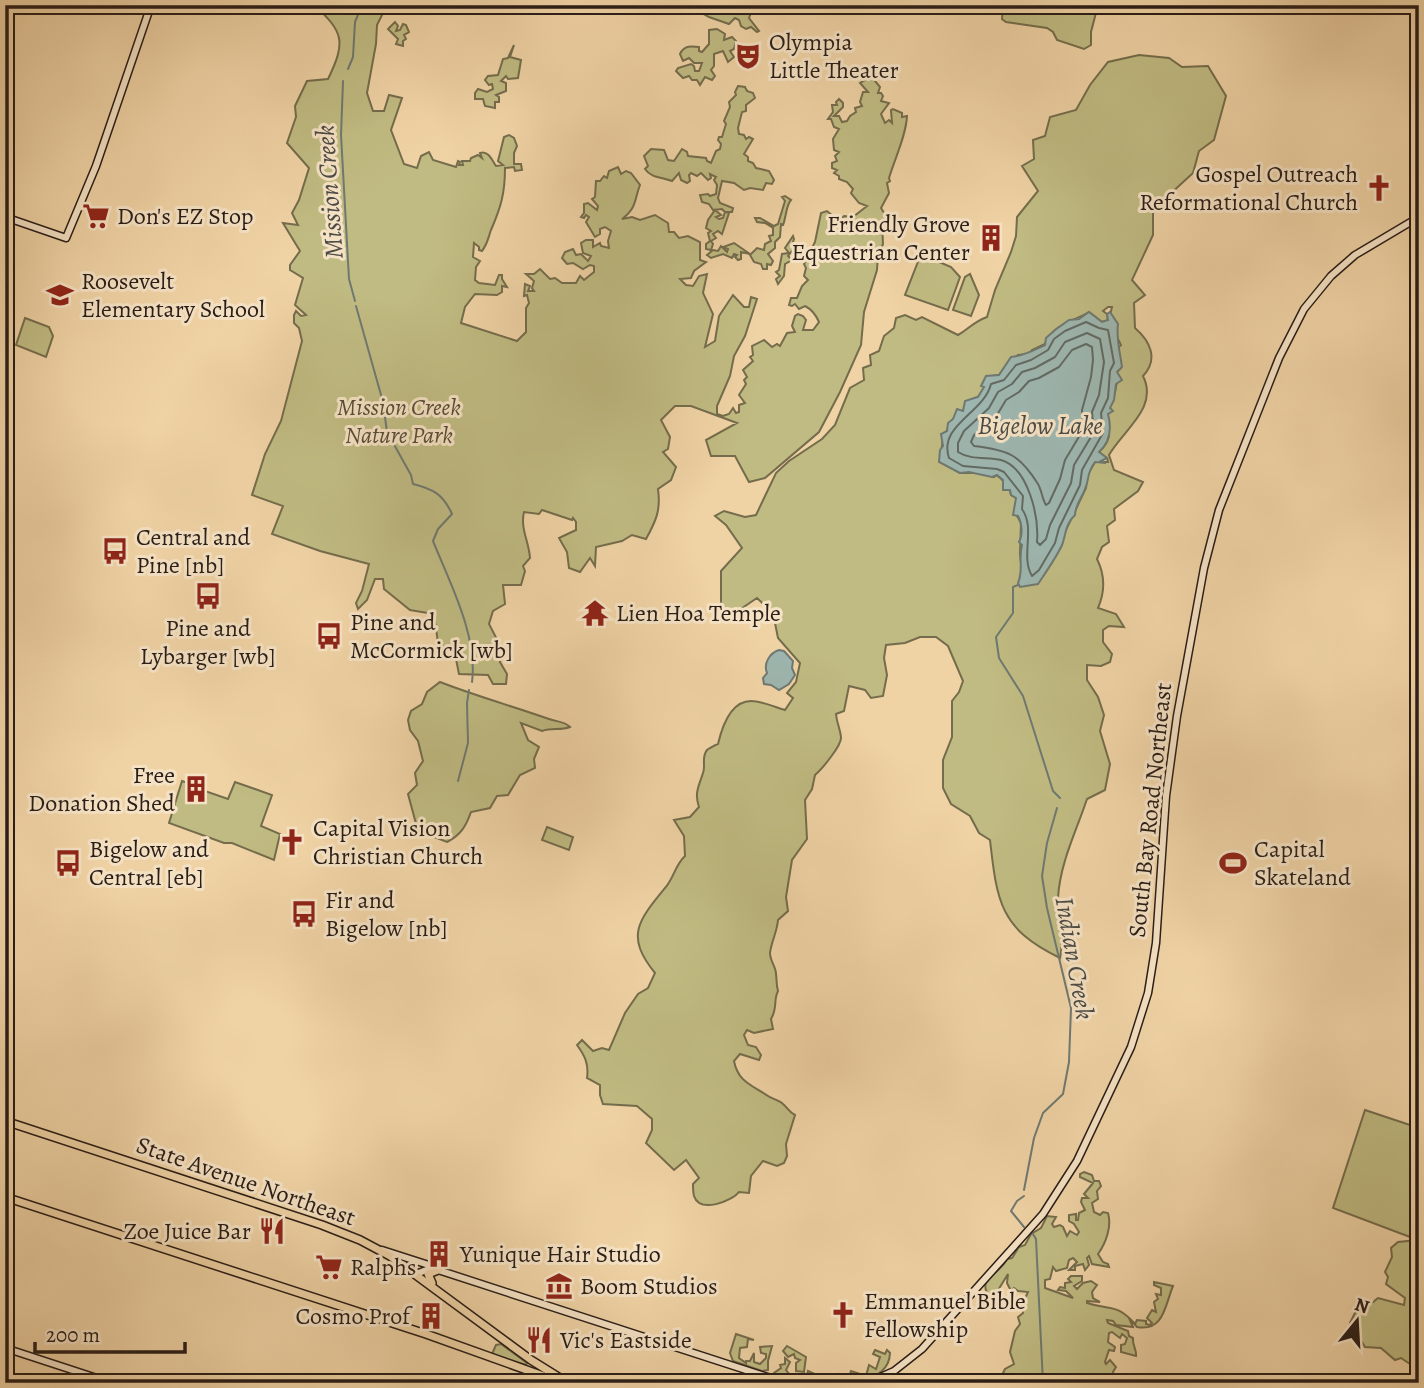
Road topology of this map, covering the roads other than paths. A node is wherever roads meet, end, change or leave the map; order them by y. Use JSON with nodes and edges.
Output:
{"nodes":[{"id":1,"x":151,"y":5,"type":"edge"},
{"id":2,"x":5,"y":217,"type":"edge"},
{"id":3,"x":1419,"y":217,"type":"edge"},
{"id":4,"x":5,"y":1121,"type":"edge"},
{"id":5,"x":5,"y":1197,"type":"edge"},
{"id":6,"x":372,"y":1247,"type":"junction"},
{"id":7,"x":438,"y":1270,"type":"junction"},
{"id":8,"x":416,"y":1274,"type":"junction"},
{"id":9,"x":473,"y":1281,"type":"junction"},
{"id":10,"x":442,"y":1293,"type":"junction"},
{"id":11,"x":5,"y":1348,"type":"edge"},
{"id":12,"x":537,"y":1369,"type":"junction"},
{"id":13,"x":568,"y":1382,"type":"edge"},
{"id":14,"x":112,"y":1383,"type":"edge"},
{"id":15,"x":550,"y":1383,"type":"edge"},
{"id":16,"x":786,"y":1383,"type":"edge"},
{"id":17,"x":867,"y":1383,"type":"edge"}],
"edges":[{"from":1,"to":2,"type":"street"},
{"from":3,"to":17,"type":"street","name":"South Bay Road Northeast"},
{"from":4,"to":6,"type":"main road","name":"State Avenue Northeast"},
{"from":5,"to":12,"type":"main road"},
{"from":6,"to":8,"type":"main road"},
{"from":6,"to":9,"type":"street","name":"State Avenue Northeast"},
{"from":7,"to":8,"type":"street"},
{"from":7,"to":9,"type":"street","name":"State Avenue Northeast"},
{"from":7,"to":10,"type":"main road"},
{"from":8,"to":10,"type":"main road"},
{"from":9,"to":16,"type":"street","name":"State Avenue Northeast"},
{"from":10,"to":12,"type":"main road"},
{"from":11,"to":14,"type":"street"},
{"from":12,"to":13,"type":"main road"},
{"from":12,"to":15,"type":"main road"}]}
